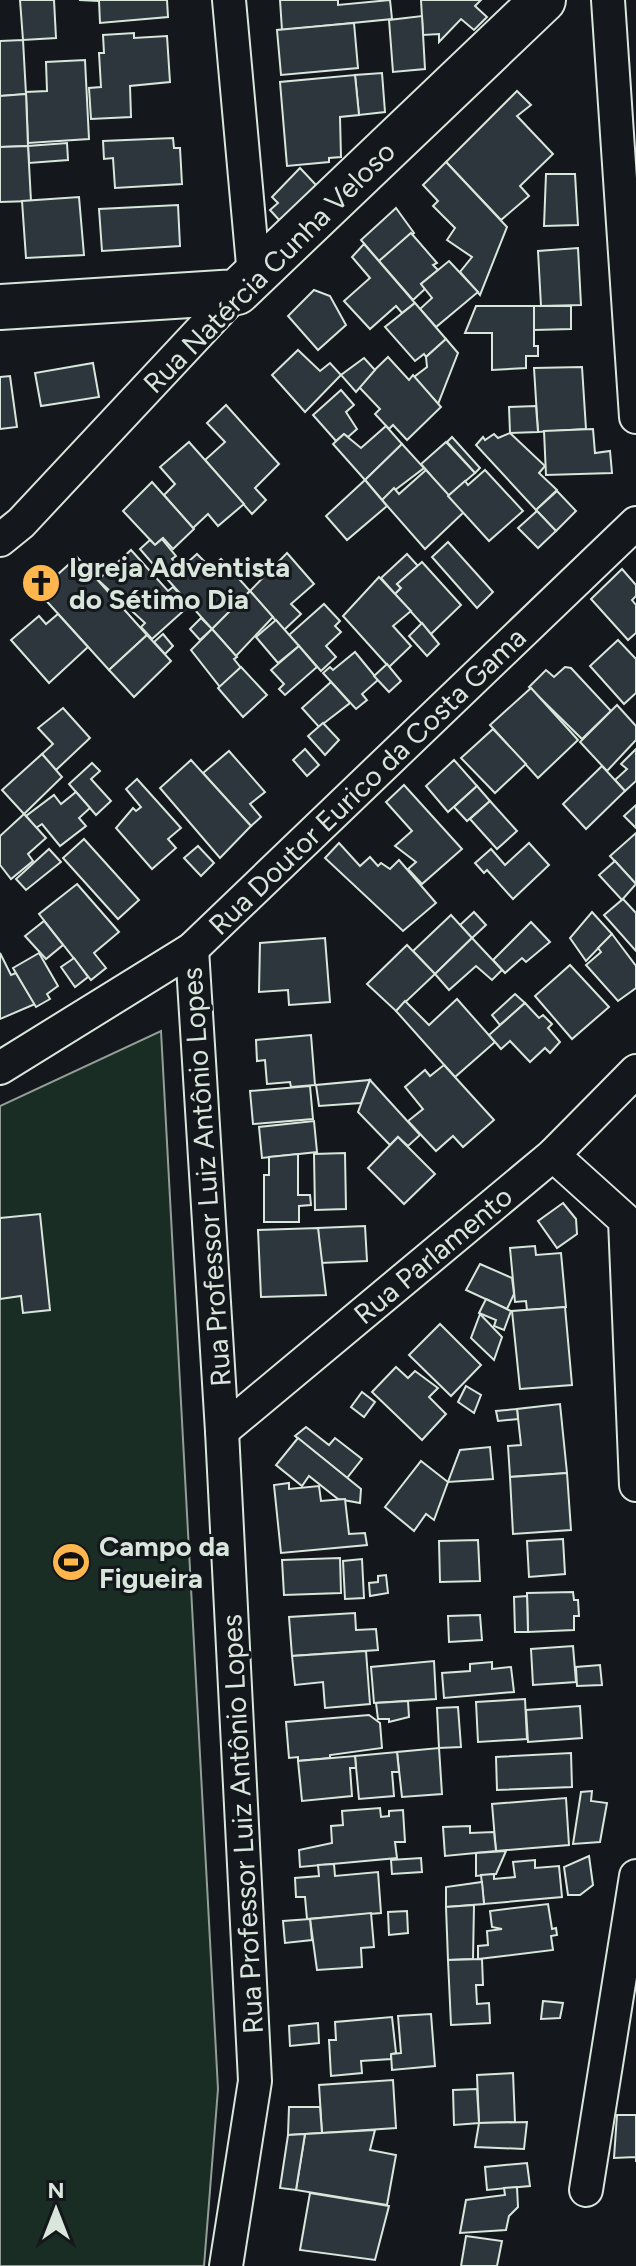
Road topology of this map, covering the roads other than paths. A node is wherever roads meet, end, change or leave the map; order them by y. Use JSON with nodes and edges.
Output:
{"nodes":[{"id":1,"x":229,"y":0,"type":"edge"},
{"id":2,"x":543,"y":0,"type":"edge"},
{"id":3,"x":608,"y":0,"type":"edge"},
{"id":4,"x":245,"y":284,"type":"junction"},
{"id":5,"x":0,"y":307,"type":"edge"},
{"id":6,"x":636,"y":417,"type":"edge"},
{"id":7,"x":636,"y":523,"type":"edge"},
{"id":8,"x":0,"y":540,"type":"edge"},
{"id":9,"x":192,"y":949,"type":"junction"},
{"id":10,"x":0,"y":1068,"type":"edge"},
{"id":11,"x":636,"y":1071,"type":"edge"},
{"id":12,"x":553,"y":1155,"type":"junction"},
{"id":13,"x":222,"y":1431,"type":"junction"},
{"id":14,"x":636,"y":1485,"type":"edge"},
{"id":15,"x":636,"y":1876,"type":"edge"},
{"id":16,"x":586,"y":2190,"type":"dead end"},
{"id":17,"x":226,"y":2266,"type":"edge"}],
"edges":[{"from":1,"to":4,"type":"street"},
{"from":2,"to":4,"type":"street","name":"Rua Natércia Cunha Veloso"},
{"from":3,"to":6,"type":"street"},
{"from":4,"to":5,"type":"street"},
{"from":4,"to":8,"type":"street","name":"Rua Natércia Cunha Veloso"},
{"from":7,"to":9,"type":"street","name":"Rua Doutor Eurico da Costa Gama"},
{"from":9,"to":10,"type":"street","name":"Rua Doutor Eurico da Costa Gama"},
{"from":9,"to":13,"type":"street","name":"Rua Professor Luiz Antônio Lopes"},
{"from":11,"to":12,"type":"street","name":"Rua Parlamento"},
{"from":12,"to":13,"type":"street","name":"Rua Parlamento"},
{"from":12,"to":14,"type":"street"},
{"from":13,"to":17,"type":"street","name":"Rua Professor Luiz Antônio Lopes"},
{"from":15,"to":16,"type":"street"}]}
